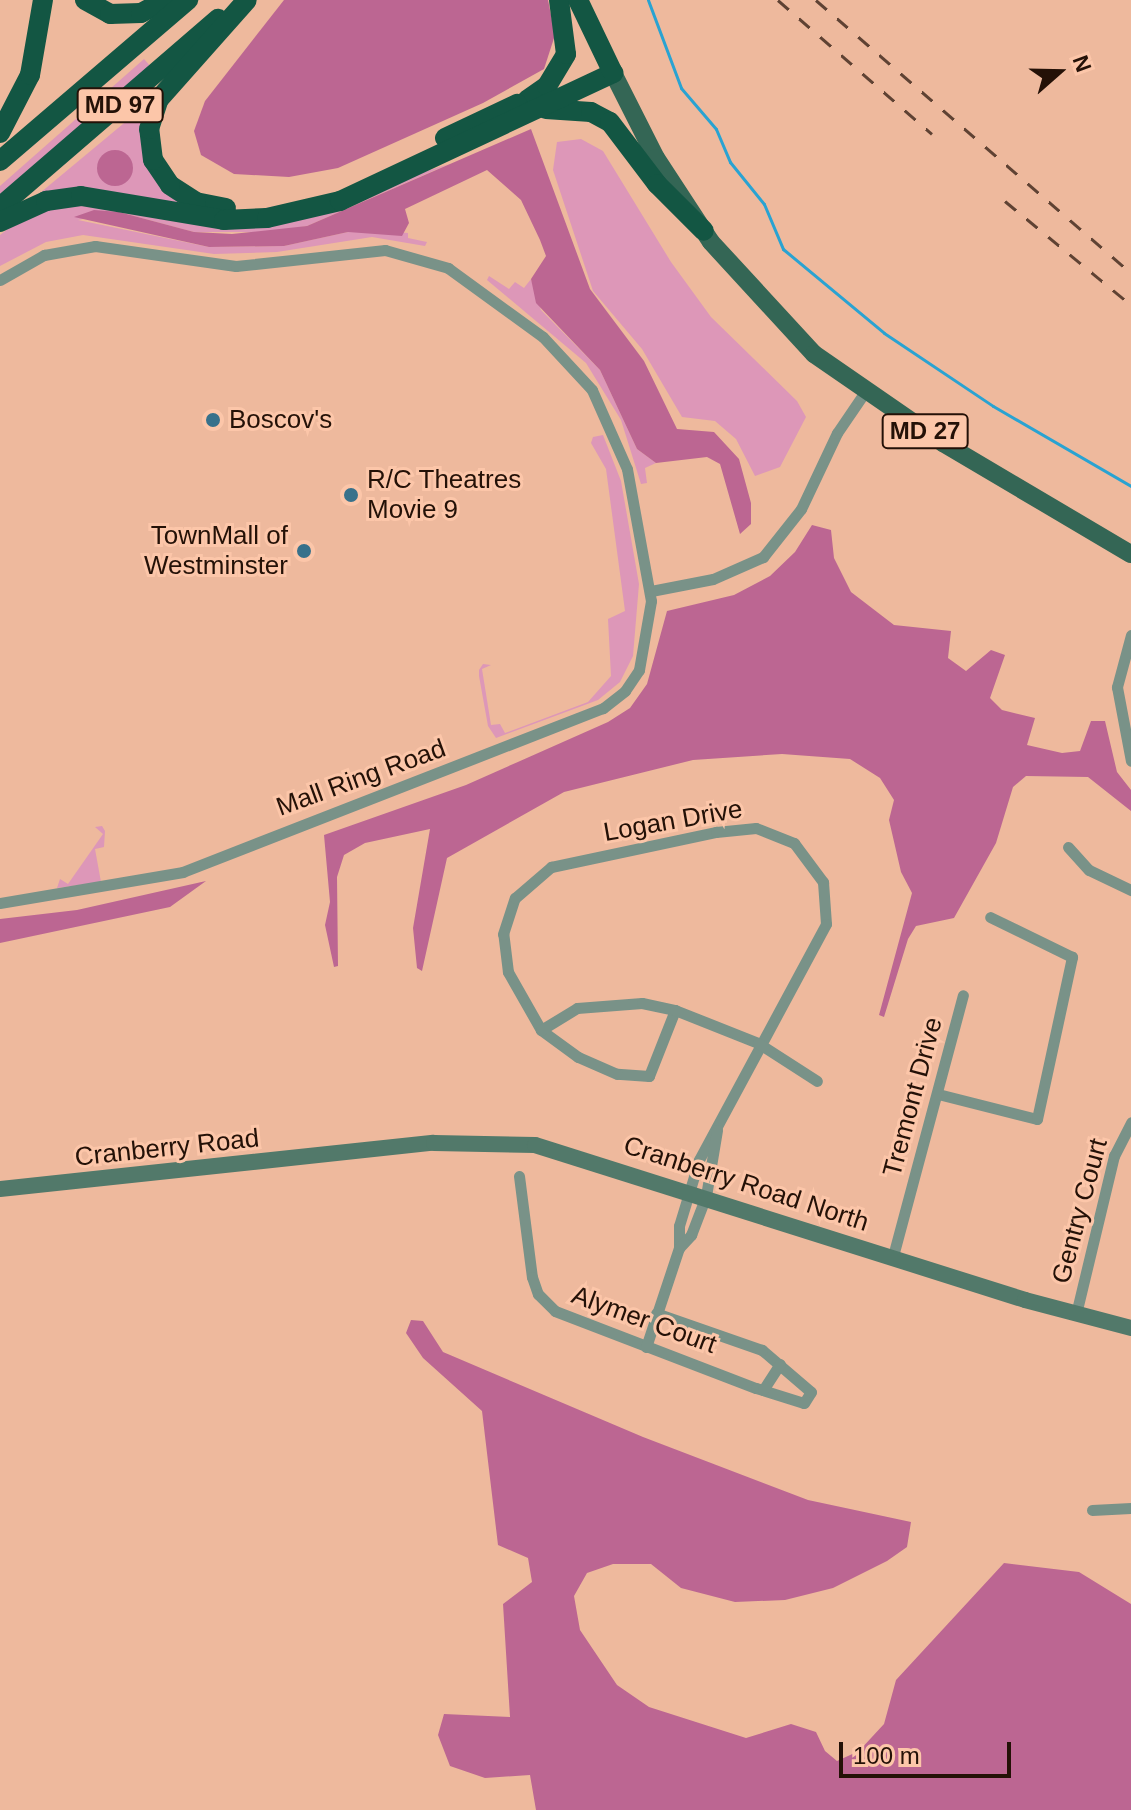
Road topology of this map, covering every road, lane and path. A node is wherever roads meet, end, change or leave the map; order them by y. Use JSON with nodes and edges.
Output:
{"nodes":[{"id":1,"x":43,"y":0,"type":"edge"},
{"id":2,"x":85,"y":0,"type":"edge"},
{"id":3,"x":165,"y":0,"type":"edge"},
{"id":4,"x":188,"y":0,"type":"edge"},
{"id":5,"x":238,"y":0,"type":"edge"},
{"id":6,"x":247,"y":0,"type":"edge"},
{"id":7,"x":559,"y":0,"type":"edge"},
{"id":8,"x":578,"y":0,"type":"edge"},
{"id":9,"x":611,"y":68,"type":"junction"},
{"id":10,"x":530,"y":106,"type":"junction"},
{"id":11,"x":59,"y":112,"type":"junction"},
{"id":12,"x":0,"y":133,"type":"edge"},
{"id":13,"x":0,"y":161,"type":"edge"},
{"id":14,"x":0,"y":178,"type":"edge"},
{"id":15,"x":0,"y":207,"type":"edge"},
{"id":16,"x":0,"y":222,"type":"edge"},
{"id":17,"x":704,"y":231,"type":"junction"},
{"id":18,"x":0,"y":280,"type":"edge"},
{"id":19,"x":865,"y":392,"type":"junction"},
{"id":20,"x":1131,"y":554,"type":"edge"},
{"id":21,"x":651,"y":591,"type":"junction"},
{"id":22,"x":1131,"y":635,"type":"edge"},
{"id":23,"x":1131,"y":761,"type":"edge"},
{"id":24,"x":1068,"y":847,"type":"dead end"},
{"id":25,"x":1131,"y":890,"type":"edge"},
{"id":26,"x":0,"y":903,"type":"edge"},
{"id":27,"x":990,"y":917,"type":"dead end"},
{"id":28,"x":963,"y":995,"type":"dead end"},
{"id":29,"x":675,"y":1010,"type":"junction"},
{"id":30,"x":541,"y":1030,"type":"junction"},
{"id":31,"x":758,"y":1043,"type":"junction"},
{"id":32,"x":817,"y":1081,"type":"dead end"},
{"id":33,"x":938,"y":1094,"type":"junction"},
{"id":34,"x":1131,"y":1122,"type":"edge"},
{"id":35,"x":717,"y":1129,"type":"junction"},
{"id":36,"x":339,"y":1156,"type":"joint"},
{"id":37,"x":519,"y":1176,"type":"dead end"},
{"id":38,"x":0,"y":1189,"type":"edge"},
{"id":39,"x":689,"y":1190,"type":"junction"},
{"id":40,"x":706,"y":1196,"type":"junction"},
{"id":41,"x":679,"y":1248,"type":"junction"},
{"id":42,"x":893,"y":1256,"type":"junction"},
{"id":43,"x":656,"y":1313,"type":"junction"},
{"id":44,"x":1076,"y":1314,"type":"junction"},
{"id":45,"x":1131,"y":1328,"type":"edge"},
{"id":46,"x":646,"y":1347,"type":"junction"},
{"id":47,"x":780,"y":1364,"type":"junction"},
{"id":48,"x":763,"y":1390,"type":"junction"},
{"id":49,"x":1131,"y":1508,"type":"edge"},
{"id":50,"x":1092,"y":1510,"type":"dead end"}],
"edges":[{"from":1,"to":12,"type":"highway"},
{"from":2,"to":3,"type":"highway"},
{"from":4,"to":11,"type":"highway","number":"MD 97"},
{"from":5,"to":15,"type":"highway","number":"MD 97"},
{"from":6,"to":10,"type":"highway"},
{"from":7,"to":10,"type":"highway"},
{"from":8,"to":9,"type":"highway","number":"MD 27"},
{"from":9,"to":10,"type":"highway"},
{"from":9,"to":17,"type":"main road","number":"MD 27"},
{"from":10,"to":16,"type":"highway"},
{"from":10,"to":17,"type":"highway"},
{"from":11,"to":13,"type":"highway","number":"MD 97"},
{"from":11,"to":14,"type":"highway"},
{"from":17,"to":19,"type":"main road","number":"MD 27"},
{"from":18,"to":21,"type":"street","name":"Mall Ring Road"},
{"from":19,"to":20,"type":"main road","number":"MD 27"},
{"from":19,"to":21,"type":"street"},
{"from":21,"to":26,"type":"street","name":"Mall Ring Road"},
{"from":22,"to":23,"type":"street"},
{"from":24,"to":25,"type":"street"},
{"from":27,"to":33,"type":"street"},
{"from":28,"to":33,"type":"street","name":"Tremont Drive"},
{"from":29,"to":30,"type":"street"},
{"from":29,"to":30,"type":"street","name":"Logan Drive"},
{"from":29,"to":31,"type":"street"},
{"from":30,"to":31,"type":"street","name":"Logan Drive"},
{"from":31,"to":32,"type":"street"},
{"from":31,"to":35,"type":"street","name":"Logan Drive"},
{"from":33,"to":42,"type":"street","name":"Tremont Drive"},
{"from":34,"to":44,"type":"street","name":"Gentry Court"},
{"from":35,"to":39,"type":"street","name":"Logan Drive"},
{"from":35,"to":40,"type":"street","name":"Logan Drive"},
{"from":36,"to":38,"type":"street","name":"Cranberry Road"},
{"from":36,"to":39,"type":"street","name":"Cranberry Road North"},
{"from":37,"to":46,"type":"street","name":"Alymer Court"},
{"from":39,"to":40,"type":"street","name":"Cranberry Road North"},
{"from":39,"to":41,"type":"street","name":"Logan Drive"},
{"from":40,"to":41,"type":"street","name":"Logan Drive"},
{"from":40,"to":42,"type":"street","name":"Cranberry Road North"},
{"from":41,"to":43,"type":"street","name":"Logan Drive"},
{"from":42,"to":44,"type":"street","name":"Cranberry Road North"},
{"from":43,"to":46,"type":"street","name":"Logan Drive"},
{"from":43,"to":47,"type":"street","name":"Alymer Court"},
{"from":44,"to":45,"type":"street","name":"Cranberry Road North"},
{"from":46,"to":48,"type":"street","name":"Alymer Court"},
{"from":47,"to":48,"type":"street"},
{"from":47,"to":48,"type":"street","name":"Alymer Court"},
{"from":49,"to":50,"type":"street"}]}
